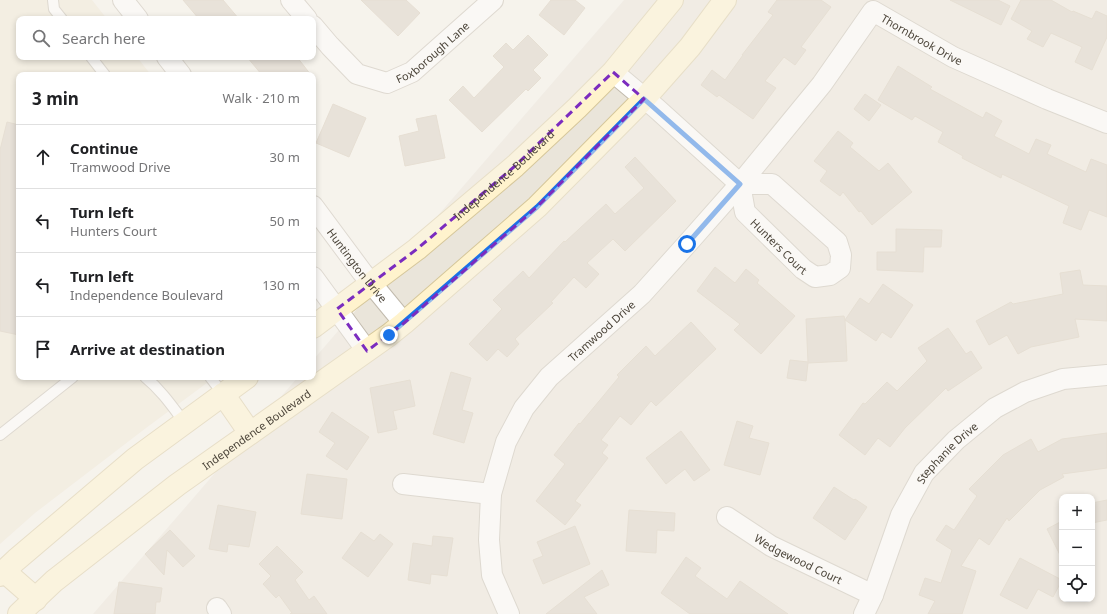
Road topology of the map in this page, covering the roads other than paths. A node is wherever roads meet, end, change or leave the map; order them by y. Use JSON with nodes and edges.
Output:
{"nodes":[{"id":1,"x":53,"y":0,"type":"edge"},
{"id":2,"x":123,"y":0,"type":"edge"},
{"id":3,"x":291,"y":0,"type":"edge"},
{"id":4,"x":493,"y":0,"type":"edge"},
{"id":5,"x":672,"y":0,"type":"edge"},
{"id":6,"x":724,"y":0,"type":"edge"},
{"id":7,"x":60,"y":16,"type":"edge"},
{"id":8,"x":136,"y":16,"type":"edge"},
{"id":9,"x":304,"y":16,"type":"edge"},
{"id":10,"x":316,"y":30,"type":"edge"},
{"id":11,"x":93,"y":60,"type":"edge"},
{"id":12,"x":169,"y":60,"type":"edge"},
{"id":13,"x":103,"y":72,"type":"edge"},
{"id":14,"x":179,"y":72,"type":"edge"},
{"id":15,"x":613,"y":72,"type":"junction"},
{"id":16,"x":644,"y":99,"type":"junction"},
{"id":17,"x":1107,"y":123,"type":"edge"},
{"id":18,"x":740,"y":184,"type":"junction"},
{"id":19,"x":316,"y":210,"type":"edge"},
{"id":20,"x":316,"y":281,"type":"edge"},
{"id":21,"x":372,"y":283,"type":"junction"},
{"id":22,"x":337,"y":308,"type":"junction"},
{"id":23,"x":404,"y":323,"type":"junction"},
{"id":24,"x":316,"y":325,"type":"edge"},
{"id":25,"x":367,"y":351,"type":"junction"},
{"id":26,"x":1107,"y":375,"type":"edge"},
{"id":27,"x":69,"y":380,"type":"edge"},
{"id":28,"x":149,"y":380,"type":"edge"},
{"id":29,"x":212,"y":380,"type":"edge"},
{"id":30,"x":243,"y":380,"type":"edge"},
{"id":31,"x":224,"y":394,"type":"junction"},
{"id":32,"x":184,"y":422,"type":"junction"},
{"id":33,"x":250,"y":433,"type":"junction"},
{"id":34,"x":0,"y":435,"type":"edge"},
{"id":35,"x":403,"y":484,"type":"dead end"},
{"id":36,"x":491,"y":494,"type":"junction"},
{"id":37,"x":727,"y":517,"type":"dead end"},
{"id":38,"x":1,"y":571,"type":"edge"},
{"id":39,"x":873,"y":595,"type":"junction"},
{"id":40,"x":36,"y":599,"type":"junction"},
{"id":41,"x":18,"y":614,"type":"edge"},
{"id":42,"x":509,"y":614,"type":"edge"},
{"id":43,"x":864,"y":614,"type":"edge"}],
"edges":[{"from":1,"to":7,"type":"lane"},
{"from":2,"to":8,"type":"street"},
{"from":3,"to":9,"type":"street"},
{"from":4,"to":10,"type":"street","name":"Foxborough Lane"},
{"from":5,"to":15,"type":"main road","name":"Independence Boulevard"},
{"from":6,"to":16,"type":"main road","name":"Independence Boulevard"},
{"from":11,"to":13,"type":"lane"},
{"from":12,"to":14,"type":"street"},
{"from":15,"to":16,"type":"street"},
{"from":15,"to":21,"type":"main road","name":"Independence Boulevard"},
{"from":16,"to":18,"type":"street"},
{"from":16,"to":23,"type":"main road","name":"Independence Boulevard"},
{"from":17,"to":18,"type":"street","name":"Thornbrook Drive"},
{"from":18,"to":18,"type":"street","name":"Hunters Court"},
{"from":18,"to":36,"type":"street","name":"Tramwood Drive"},
{"from":19,"to":21,"type":"street","name":"Huntington Drive"},
{"from":20,"to":22,"type":"street"},
{"from":21,"to":22,"type":"main road","name":"Independence Boulevard"},
{"from":21,"to":23,"type":"street","name":"Huntington Drive"},
{"from":22,"to":24,"type":"main road","name":"Independence Boulevard"},
{"from":22,"to":25,"type":"street"},
{"from":23,"to":25,"type":"main road","name":"Independence Boulevard"},
{"from":25,"to":33,"type":"main road","name":"Independence Boulevard"},
{"from":26,"to":39,"type":"street","name":"Stephanie Drive"},
{"from":27,"to":34,"type":"lane"},
{"from":28,"to":32,"type":"lane"},
{"from":29,"to":31,"type":"lane"},
{"from":30,"to":31,"type":"main road"},
{"from":31,"to":32,"type":"main road"},
{"from":31,"to":33,"type":"main road"},
{"from":32,"to":38,"type":"main road"},
{"from":33,"to":40,"type":"main road","name":"Independence Boulevard"},
{"from":35,"to":36,"type":"street"},
{"from":36,"to":42,"type":"street","name":"Tramwood Drive"},
{"from":37,"to":39,"type":"street","name":"Wedgewood Court"},
{"from":38,"to":40,"type":"main road"},
{"from":39,"to":43,"type":"street","name":"Stephanie Drive"},
{"from":40,"to":41,"type":"main road","name":"Independence Boulevard"}]}
